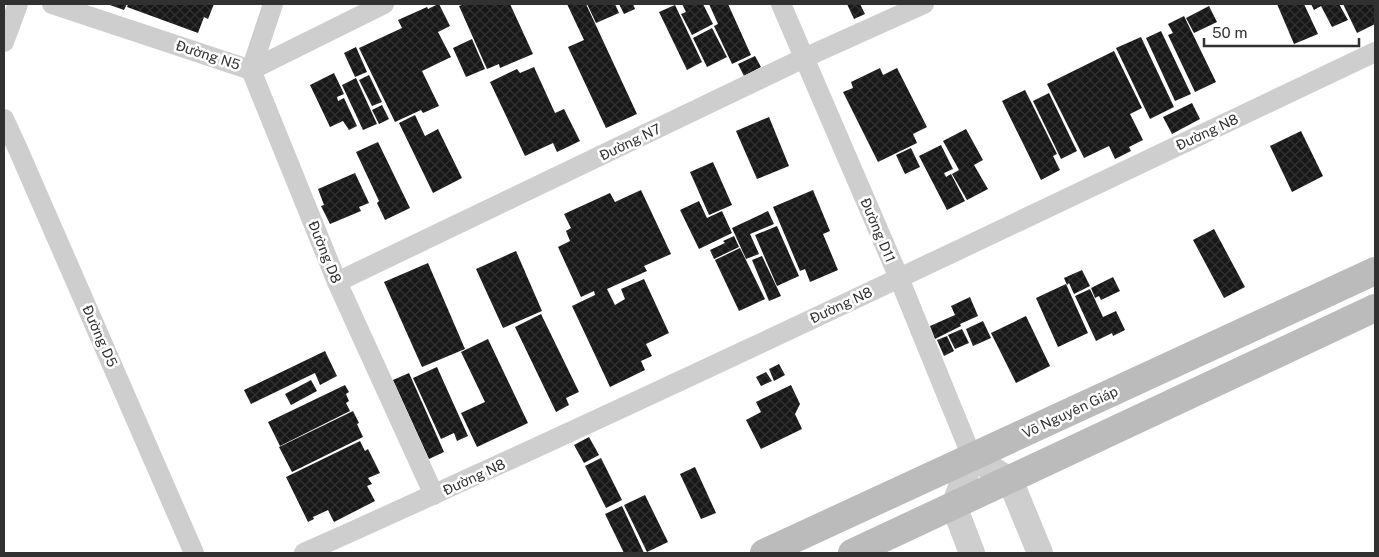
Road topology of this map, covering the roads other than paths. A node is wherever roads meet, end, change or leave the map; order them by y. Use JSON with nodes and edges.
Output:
{"nodes":[{"id":1,"x":18,"y":4,"type":"edge"},
{"id":2,"x":52,"y":4,"type":"edge"},
{"id":3,"x":274,"y":4,"type":"edge"},
{"id":4,"x":384,"y":4,"type":"edge"},
{"id":5,"x":781,"y":4,"type":"edge"},
{"id":6,"x":924,"y":4,"type":"edge"},
{"id":7,"x":5,"y":34,"type":"edge"},
{"id":8,"x":1375,"y":52,"type":"edge"},
{"id":9,"x":804,"y":58,"type":"junction"},
{"id":10,"x":251,"y":70,"type":"junction"},
{"id":11,"x":4,"y":119,"type":"edge"},
{"id":12,"x":1375,"y":271,"type":"edge"},
{"id":13,"x":899,"y":278,"type":"junction"},
{"id":14,"x":337,"y":282,"type":"junction"},
{"id":15,"x":1375,"y":308,"type":"edge"},
{"id":16,"x":972,"y":457,"type":"junction"},
{"id":17,"x":1010,"y":480,"type":"junction"},
{"id":18,"x":434,"y":495,"type":"junction"},
{"id":19,"x":954,"y":506,"type":"junction"},
{"id":20,"x":194,"y":553,"type":"edge"},
{"id":21,"x":304,"y":553,"type":"edge"},
{"id":22,"x":764,"y":553,"type":"edge"},
{"id":23,"x":852,"y":553,"type":"edge"},
{"id":24,"x":972,"y":553,"type":"edge"},
{"id":25,"x":1040,"y":553,"type":"edge"}],
"edges":[{"from":1,"to":7,"type":"street"},
{"from":2,"to":10,"type":"street","name":"Đường N5"},
{"from":3,"to":10,"type":"street"},
{"from":4,"to":10,"type":"street","name":"Đường N5"},
{"from":5,"to":9,"type":"street","name":"Đường D11"},
{"from":6,"to":9,"type":"street","name":"Đường N7"},
{"from":8,"to":13,"type":"street","name":"Đường N8"},
{"from":9,"to":13,"type":"street","name":"Đường D11"},
{"from":9,"to":14,"type":"street","name":"Đường N7"},
{"from":10,"to":14,"type":"street","name":"Đường D8"},
{"from":11,"to":20,"type":"street","name":"Đường D5"},
{"from":12,"to":16,"type":"main road","name":"Võ Nguyên Giáp"},
{"from":13,"to":16,"type":"street","name":"Đường D11"},
{"from":13,"to":18,"type":"street","name":"Đường N8"},
{"from":14,"to":18,"type":"street","name":"Đường D8"},
{"from":15,"to":17,"type":"main road"},
{"from":16,"to":17,"type":"street"},
{"from":16,"to":19,"type":"street"},
{"from":16,"to":22,"type":"main road","name":"Võ Nguyên Giáp"},
{"from":17,"to":19,"type":"main road"},
{"from":17,"to":25,"type":"street"},
{"from":18,"to":21,"type":"street","name":"Đường N8"},
{"from":19,"to":23,"type":"main road"},
{"from":19,"to":24,"type":"street"}]}
